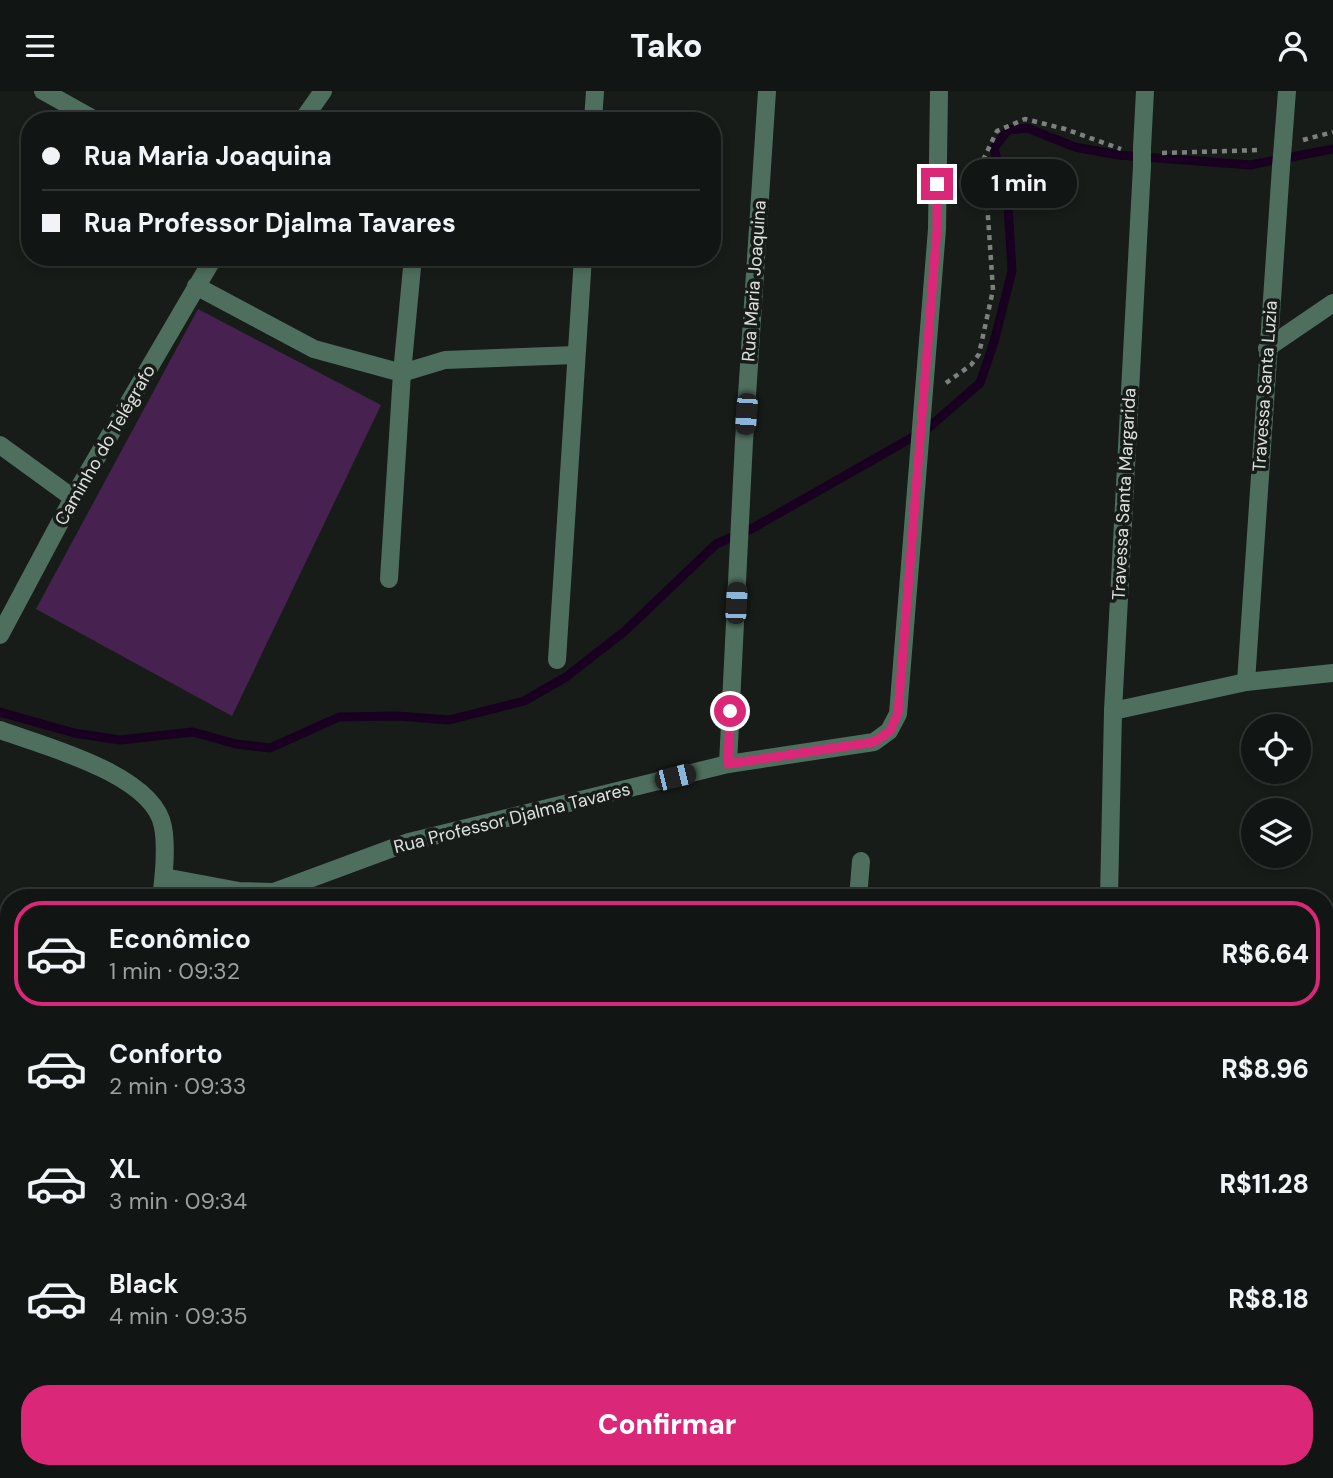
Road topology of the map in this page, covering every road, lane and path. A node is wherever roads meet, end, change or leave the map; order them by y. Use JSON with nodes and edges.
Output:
{"nodes":[{"id":1,"x":43,"y":91,"type":"edge"},
{"id":2,"x":323,"y":91,"type":"edge"},
{"id":3,"x":595,"y":91,"type":"edge"},
{"id":4,"x":767,"y":91,"type":"edge"},
{"id":5,"x":939,"y":91,"type":"edge"},
{"id":6,"x":1145,"y":91,"type":"edge"},
{"id":7,"x":1286,"y":91,"type":"edge"},
{"id":8,"x":81,"y":112,"type":"edge"},
{"id":9,"x":308,"y":112,"type":"edge"},
{"id":10,"x":594,"y":112,"type":"edge"},
{"id":11,"x":1333,"y":132,"type":"edge"},
{"id":12,"x":1284,"y":144,"type":"junction"},
{"id":13,"x":1143,"y":154,"type":"junction"},
{"id":14,"x":208,"y":266,"type":"edge"},
{"id":15,"x":412,"y":266,"type":"edge"},
{"id":16,"x":582,"y":266,"type":"edge"},
{"id":17,"x":196,"y":286,"type":"junction"},
{"id":18,"x":1333,"y":303,"type":"edge"},
{"id":19,"x":1267,"y":348,"type":"junction"},
{"id":20,"x":576,"y":355,"type":"junction"},
{"id":21,"x":402,"y":373,"type":"junction"},
{"id":22,"x":923,"y":400,"type":"junction"},
{"id":23,"x":0,"y":445,"type":"edge"},
{"id":24,"x":73,"y":498,"type":"junction"},
{"id":25,"x":389,"y":579,"type":"dead end"},
{"id":26,"x":0,"y":635,"type":"edge"},
{"id":27,"x":557,"y":660,"type":"dead end"},
{"id":28,"x":1333,"y":673,"type":"edge"},
{"id":29,"x":1246,"y":682,"type":"junction"},
{"id":30,"x":1113,"y":712,"type":"junction"},
{"id":31,"x":0,"y":730,"type":"edge"},
{"id":32,"x":728,"y":764,"type":"junction"},
{"id":33,"x":861,"y":861,"type":"dead end"},
{"id":34,"x":164,"y":877,"type":"junction"},
{"id":35,"x":162,"y":889,"type":"edge"},
{"id":36,"x":232,"y":889,"type":"edge"},
{"id":37,"x":282,"y":889,"type":"edge"},
{"id":38,"x":859,"y":889,"type":"edge"},
{"id":39,"x":1109,"y":889,"type":"edge"}],
"edges":[{"from":1,"to":8,"type":"street"},
{"from":2,"to":9,"type":"street"},
{"from":3,"to":10,"type":"street"},
{"from":4,"to":32,"type":"street","name":"Rua Maria Joaquina"},
{"from":5,"to":22,"type":"street","name":"Rua Professor Djalma Tavares"},
{"from":6,"to":13,"type":"street","name":"Travessa Santa Margarida"},
{"from":7,"to":12,"type":"street","name":"Travessa Santa Luzia"},
{"from":11,"to":12,"type":"path"},
{"from":12,"to":13,"type":"path"},
{"from":12,"to":19,"type":"street","name":"Travessa Santa Luzia","bridge":true},
{"from":13,"to":22,"type":"path"},
{"from":13,"to":30,"type":"street","name":"Travessa Santa Margarida"},
{"from":14,"to":17,"type":"street","name":"Caminho do Telégrafo"},
{"from":15,"to":21,"type":"street"},
{"from":16,"to":20,"type":"street"},
{"from":17,"to":21,"type":"street"},
{"from":17,"to":24,"type":"street","name":"Caminho do Telégrafo"},
{"from":18,"to":19,"type":"street"},
{"from":19,"to":29,"type":"street","name":"Travessa Santa Luzia"},
{"from":20,"to":21,"type":"street"},
{"from":20,"to":27,"type":"street"},
{"from":21,"to":25,"type":"street"},
{"from":22,"to":32,"type":"street","name":"Rua Professor Djalma Tavares"},
{"from":23,"to":24,"type":"street"},
{"from":24,"to":26,"type":"street","name":"Caminho do Telégrafo"},
{"from":28,"to":29,"type":"street"},
{"from":29,"to":30,"type":"street"},
{"from":30,"to":39,"type":"street","name":"Travessa Santa Margarida"},
{"from":31,"to":34,"type":"street"},
{"from":32,"to":37,"type":"street","name":"Rua Professor Djalma Tavares"},
{"from":33,"to":38,"type":"street"},
{"from":34,"to":35,"type":"street"},
{"from":34,"to":36,"type":"street","name":"Rua Professor Djalma Tavares"}]}
